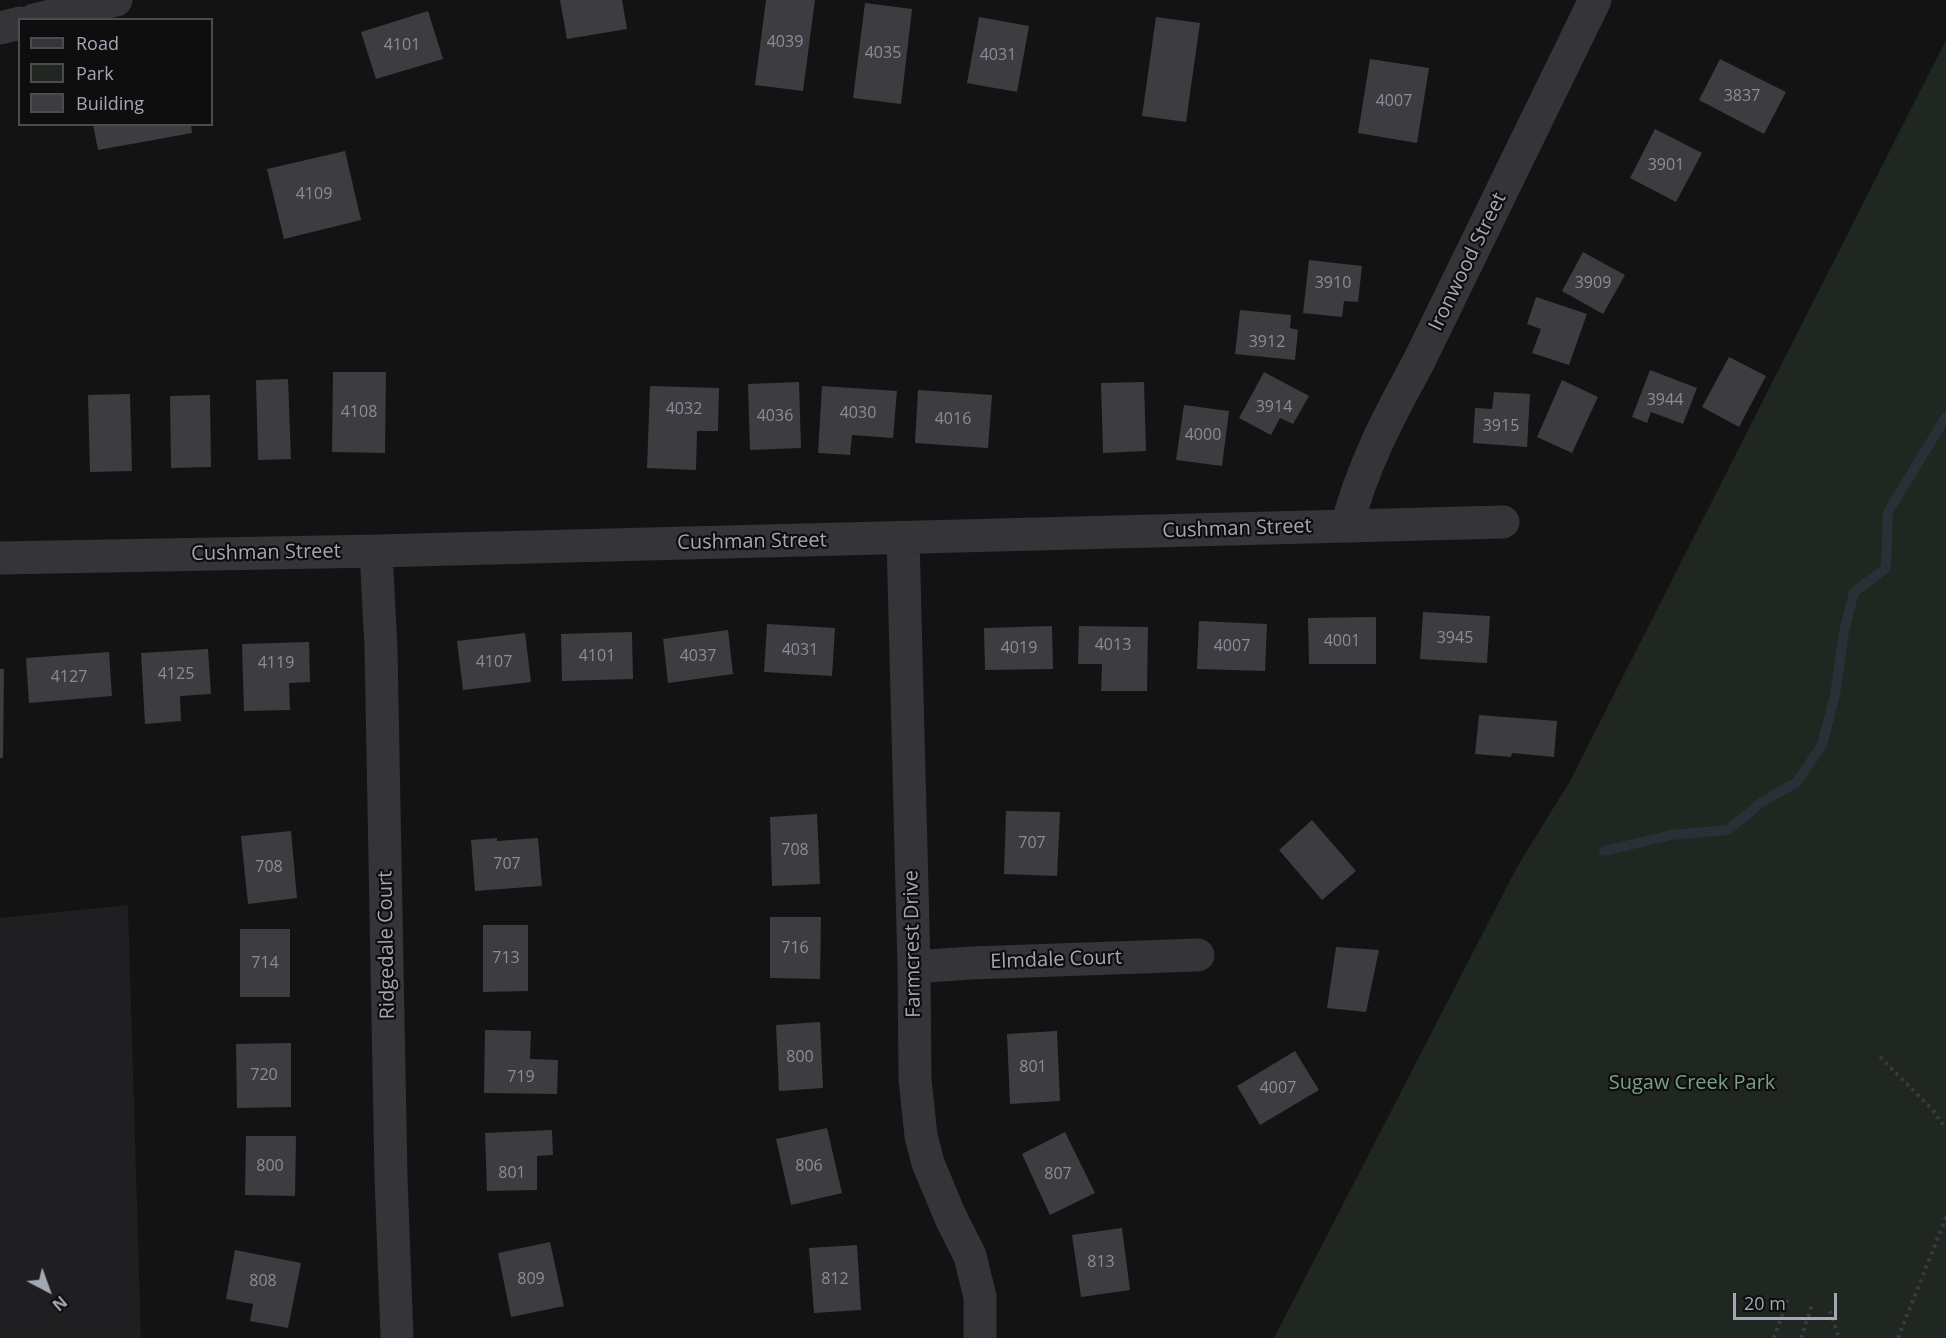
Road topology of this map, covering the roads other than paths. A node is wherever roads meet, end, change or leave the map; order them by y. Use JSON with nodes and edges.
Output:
{"nodes":[{"id":1,"x":116,"y":0,"type":"edge"},
{"id":2,"x":1587,"y":2,"type":"edge"},
{"id":3,"x":42,"y":18,"type":"edge"},
{"id":4,"x":18,"y":24,"type":"edge"},
{"id":5,"x":0,"y":28,"type":"edge"},
{"id":6,"x":1503,"y":522,"type":"dead end"},
{"id":7,"x":1347,"y":526,"type":"junction"},
{"id":8,"x":903,"y":538,"type":"junction"},
{"id":9,"x":376,"y":551,"type":"junction"},
{"id":10,"x":0,"y":558,"type":"edge"},
{"id":11,"x":1198,"y":955,"type":"dead end"},
{"id":12,"x":914,"y":967,"type":"junction"},
{"id":13,"x":397,"y":1338,"type":"edge"},
{"id":14,"x":980,"y":1338,"type":"edge"}],
"edges":[{"from":1,"to":3,"type":"street"},
{"from":2,"to":7,"type":"street","name":"Ironwood Street"},
{"from":4,"to":5,"type":"street"},
{"from":6,"to":7,"type":"street","name":"Cushman Street"},
{"from":7,"to":8,"type":"street","name":"Cushman Street"},
{"from":8,"to":9,"type":"street","name":"Cushman Street"},
{"from":8,"to":12,"type":"street","name":"Farmcrest Drive"},
{"from":9,"to":10,"type":"street","name":"Cushman Street"},
{"from":9,"to":13,"type":"street","name":"Ridgedale Court"},
{"from":11,"to":12,"type":"street","name":"Elmdale Court"},
{"from":12,"to":14,"type":"street","name":"Farmcrest Drive"}]}
